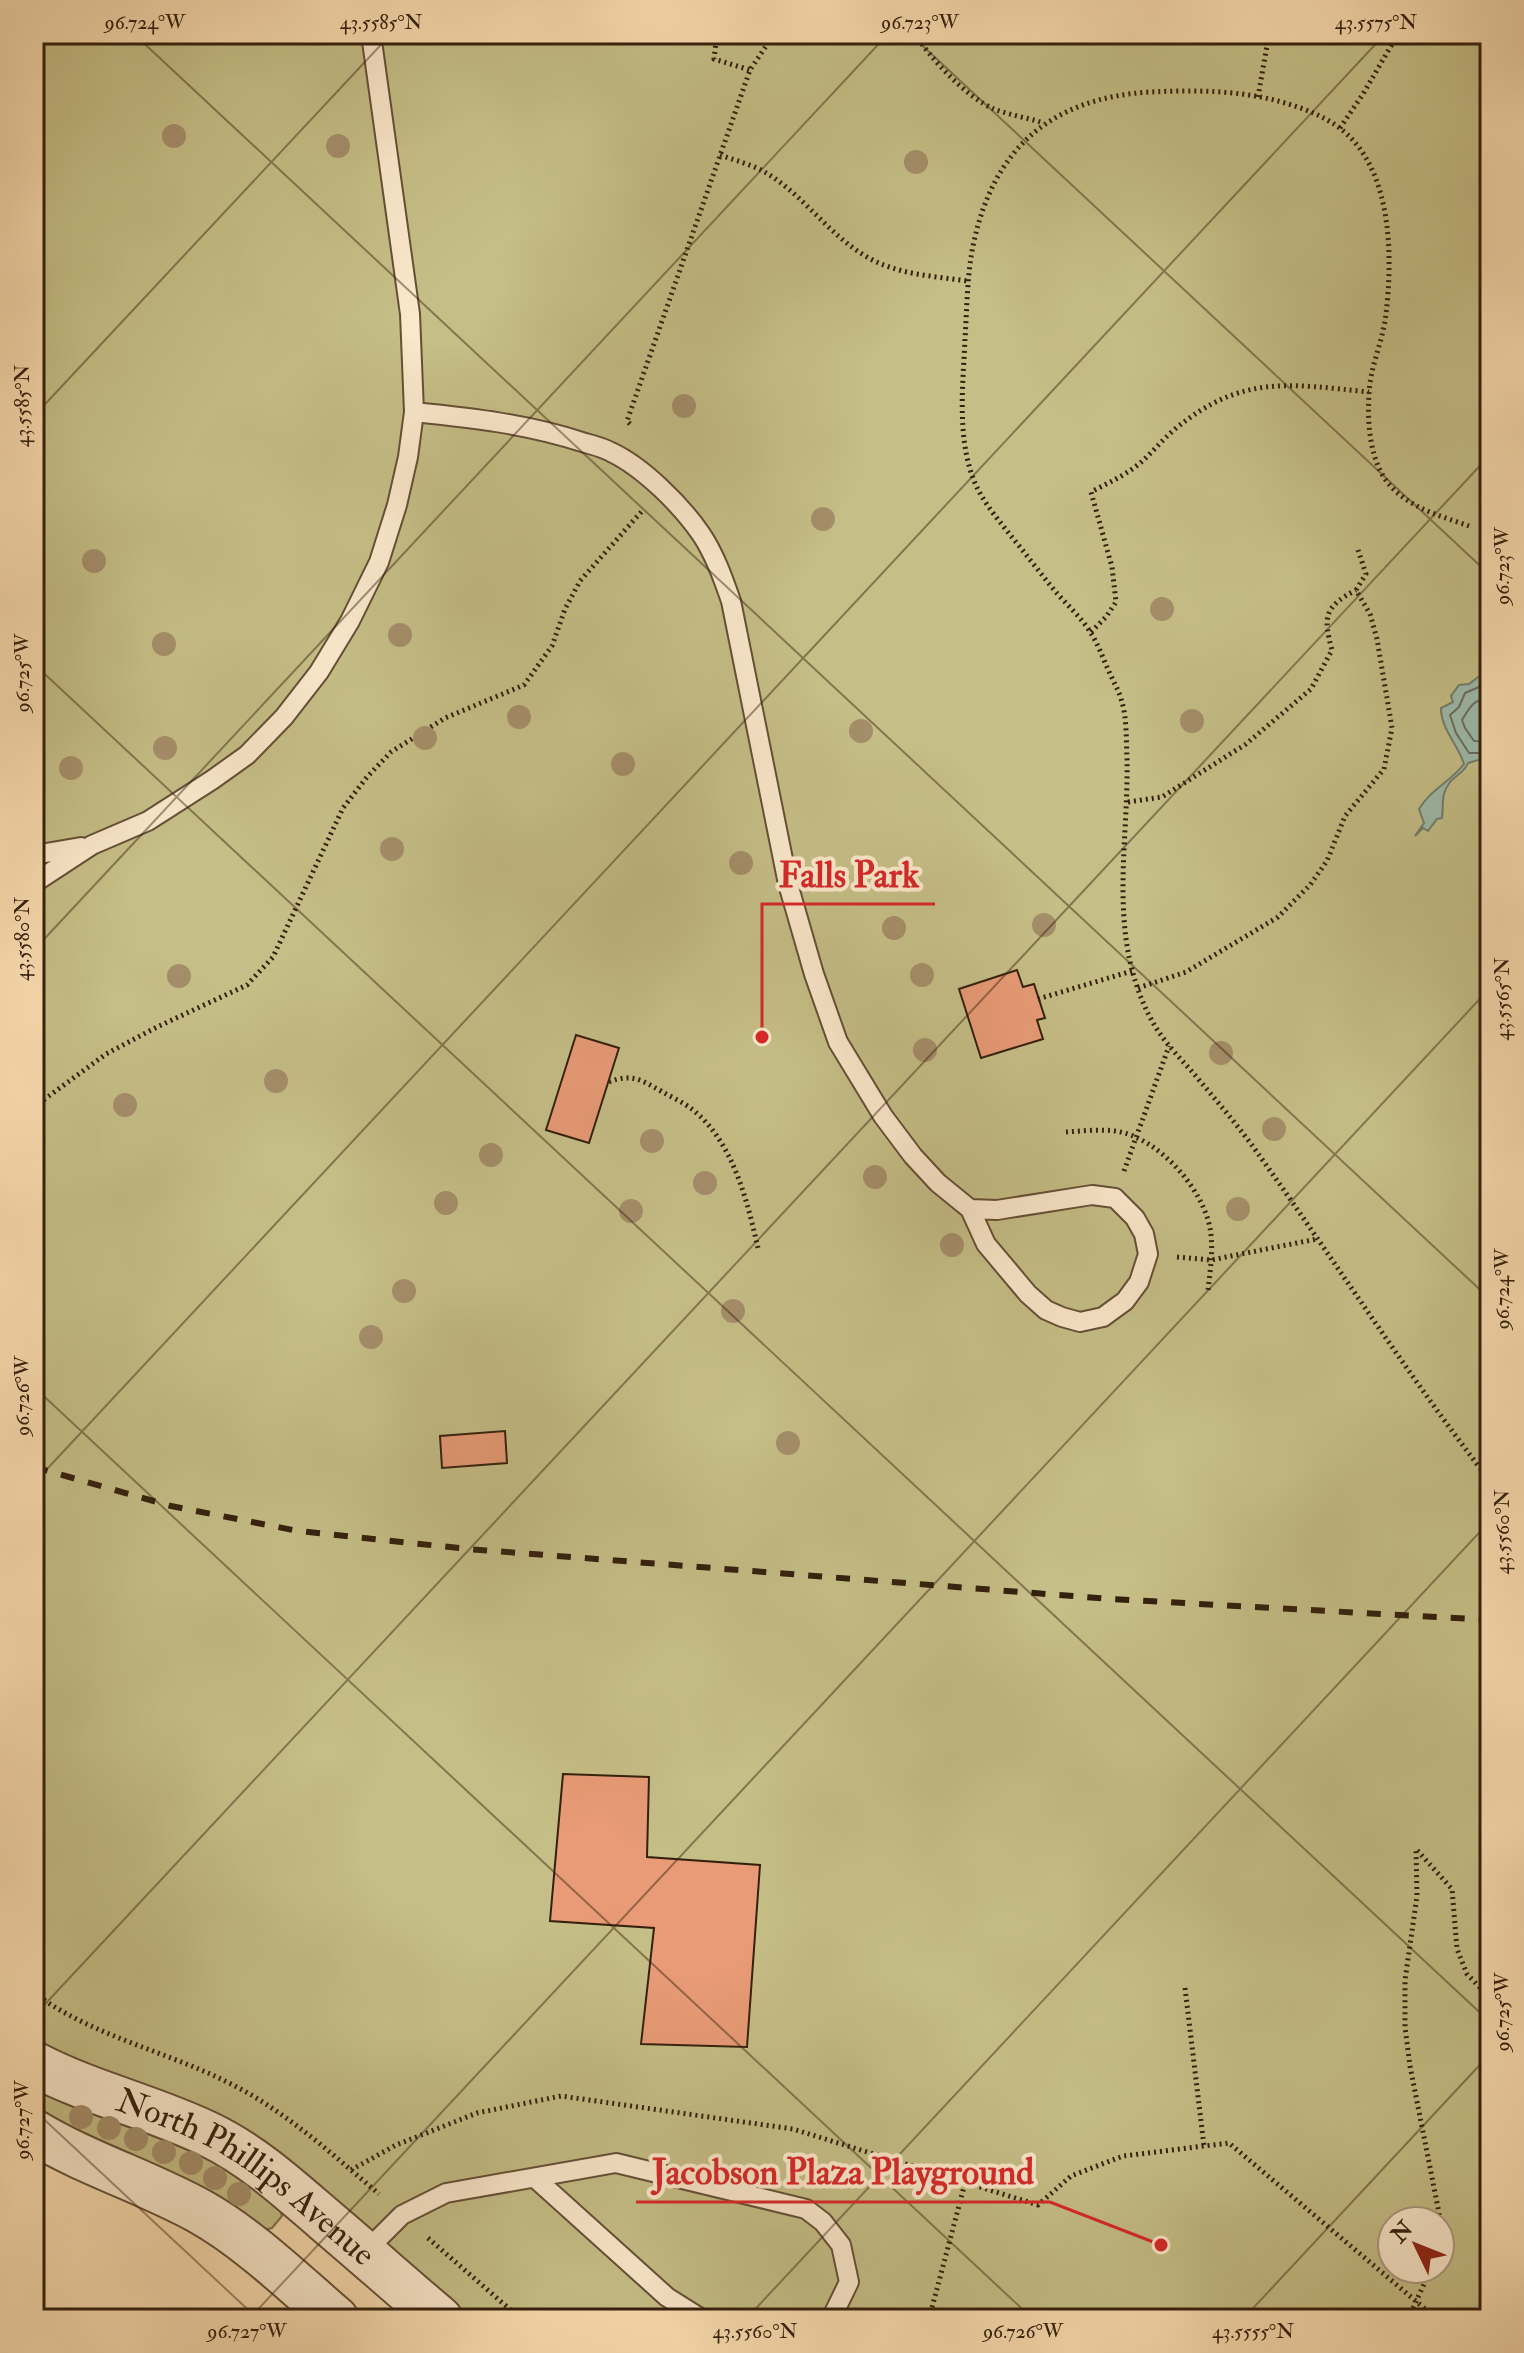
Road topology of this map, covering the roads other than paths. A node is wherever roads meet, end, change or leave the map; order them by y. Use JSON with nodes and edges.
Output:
{"nodes":[{"id":1,"x":371,"y":34,"type":"edge"},
{"id":2,"x":414,"y":412,"type":"junction"},
{"id":3,"x":92,"y":845,"type":"junction"},
{"id":4,"x":34,"y":855,"type":"edge"},
{"id":5,"x":34,"y":883,"type":"edge"},
{"id":6,"x":970,"y":1209,"type":"junction"},
{"id":7,"x":34,"y":2064,"type":"edge"},
{"id":8,"x":34,"y":2132,"type":"edge"},
{"id":9,"x":535,"y":2178,"type":"junction"},
{"id":10,"x":364,"y":2253,"type":"junction"},
{"id":11,"x":319,"y":2314,"type":"edge"},
{"id":12,"x":440,"y":2319,"type":"edge"},
{"id":13,"x":702,"y":2319,"type":"edge"},
{"id":14,"x":831,"y":2319,"type":"edge"}],
"edges":[{"from":1,"to":2,"type":"lane"},
{"from":2,"to":3,"type":"lane"},
{"from":2,"to":6,"type":"lane"},
{"from":3,"to":4,"type":"lane"},
{"from":3,"to":5,"type":"lane"},
{"from":6,"to":6,"type":"lane"},
{"from":7,"to":10,"type":"street","name":"North Phillips Avenue"},
{"from":8,"to":11,"type":"street","name":"North Phillips Avenue"},
{"from":9,"to":10,"type":"lane"},
{"from":9,"to":13,"type":"lane"},
{"from":9,"to":14,"type":"lane"},
{"from":10,"to":11,"type":"street"},
{"from":10,"to":12,"type":"street","name":"North Phillips Avenue"}]}
